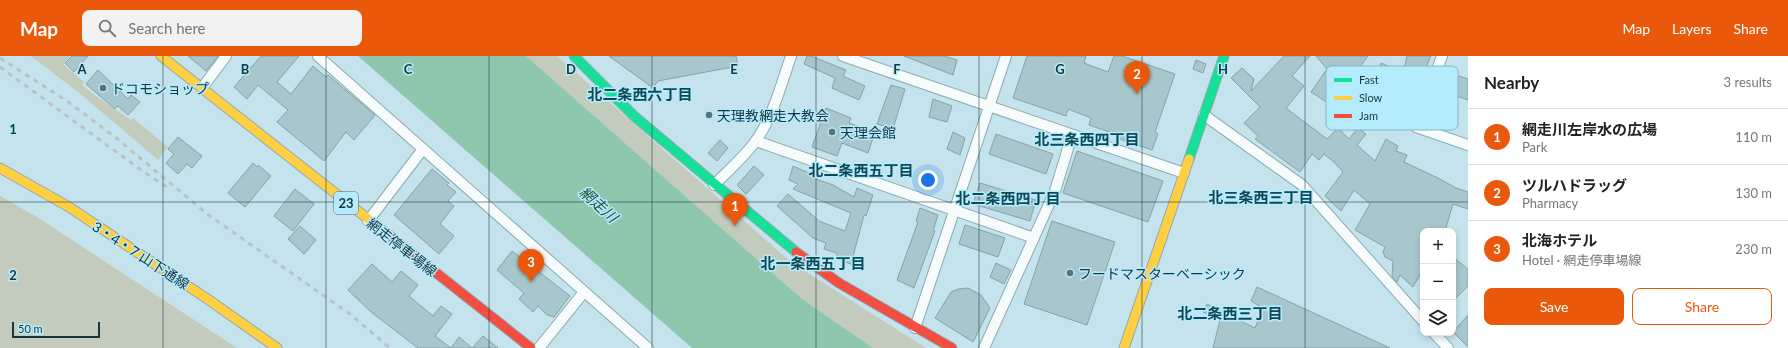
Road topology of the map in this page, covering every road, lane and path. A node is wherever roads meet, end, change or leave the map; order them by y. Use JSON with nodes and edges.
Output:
{"nodes":[{"id":1,"x":162,"y":56,"type":"edge"},
{"id":2,"x":226,"y":56,"type":"edge"},
{"id":3,"x":318,"y":56,"type":"edge"},
{"id":4,"x":574,"y":56,"type":"edge"},
{"id":5,"x":791,"y":56,"type":"edge"},
{"id":6,"x":842,"y":56,"type":"edge"},
{"id":7,"x":1006,"y":56,"type":"edge"},
{"id":8,"x":1224,"y":56,"type":"edge"},
{"id":9,"x":1442,"y":56,"type":"edge"},
{"id":10,"x":1438,"y":66,"type":"edge"},
{"id":11,"x":202,"y":88,"type":"junction"},
{"id":12,"x":989,"y":106,"type":"junction"},
{"id":13,"x":1204,"y":115,"type":"junction"},
{"id":14,"x":1425,"y":130,"type":"edge"},
{"id":15,"x":1072,"y":134,"type":"junction"},
{"id":16,"x":756,"y":141,"type":"junction"},
{"id":17,"x":1468,"y":145,"type":"edge"},
{"id":18,"x":423,"y":149,"type":"junction"},
{"id":19,"x":0,"y":168,"type":"edge"},
{"id":20,"x":1184,"y":173,"type":"junction"},
{"id":21,"x":714,"y":185,"type":"junction"},
{"id":22,"x":954,"y":210,"type":"junction"},
{"id":23,"x":368,"y":221,"type":"junction"},
{"id":24,"x":1034,"y":238,"type":"junction"},
{"id":25,"x":584,"y":292,"type":"junction"},
{"id":26,"x":1420,"y":317,"type":"edge"},
{"id":27,"x":915,"y":328,"type":"junction"},
{"id":28,"x":1437,"y":336,"type":"edge"},
{"id":29,"x":277,"y":348,"type":"edge"},
{"id":30,"x":531,"y":348,"type":"edge"},
{"id":31,"x":539,"y":348,"type":"edge"},
{"id":32,"x":648,"y":348,"type":"edge"},
{"id":33,"x":952,"y":348,"type":"edge"},
{"id":34,"x":984,"y":348,"type":"edge"},
{"id":35,"x":1124,"y":348,"type":"edge"},
{"id":36,"x":1448,"y":348,"type":"edge"}],
"edges":[{"from":1,"to":11,"type":"street","name":"網走停車場線","number":"23"},
{"from":2,"to":11,"type":"street"},
{"from":3,"to":18,"type":"street"},
{"from":4,"to":21,"type":"street"},
{"from":5,"to":16,"type":"street"},
{"from":6,"to":12,"type":"street"},
{"from":7,"to":12,"type":"street"},
{"from":8,"to":13,"type":"street"},
{"from":9,"to":10,"type":"street"},
{"from":11,"to":23,"type":"street","name":"網走停車場線","number":"23"},
{"from":12,"to":15,"type":"street"},
{"from":12,"to":22,"type":"street"},
{"from":13,"to":20,"type":"street"},
{"from":13,"to":26,"type":"street"},
{"from":14,"to":17,"type":"street"},
{"from":15,"to":20,"type":"street"},
{"from":15,"to":24,"type":"street"},
{"from":16,"to":21,"type":"street"},
{"from":16,"to":22,"type":"street"},
{"from":18,"to":23,"type":"street"},
{"from":18,"to":25,"type":"street"},
{"from":19,"to":29,"type":"street","name":"3・4・7 山下通線"},
{"from":20,"to":35,"type":"street"},
{"from":21,"to":27,"type":"street"},
{"from":22,"to":24,"type":"street"},
{"from":22,"to":27,"type":"street"},
{"from":23,"to":30,"type":"street","name":"網走停車場線","number":"23"},
{"from":24,"to":34,"type":"street"},
{"from":25,"to":31,"type":"street"},
{"from":25,"to":32,"type":"street"},
{"from":27,"to":33,"type":"street"},
{"from":28,"to":36,"type":"street"}]}
